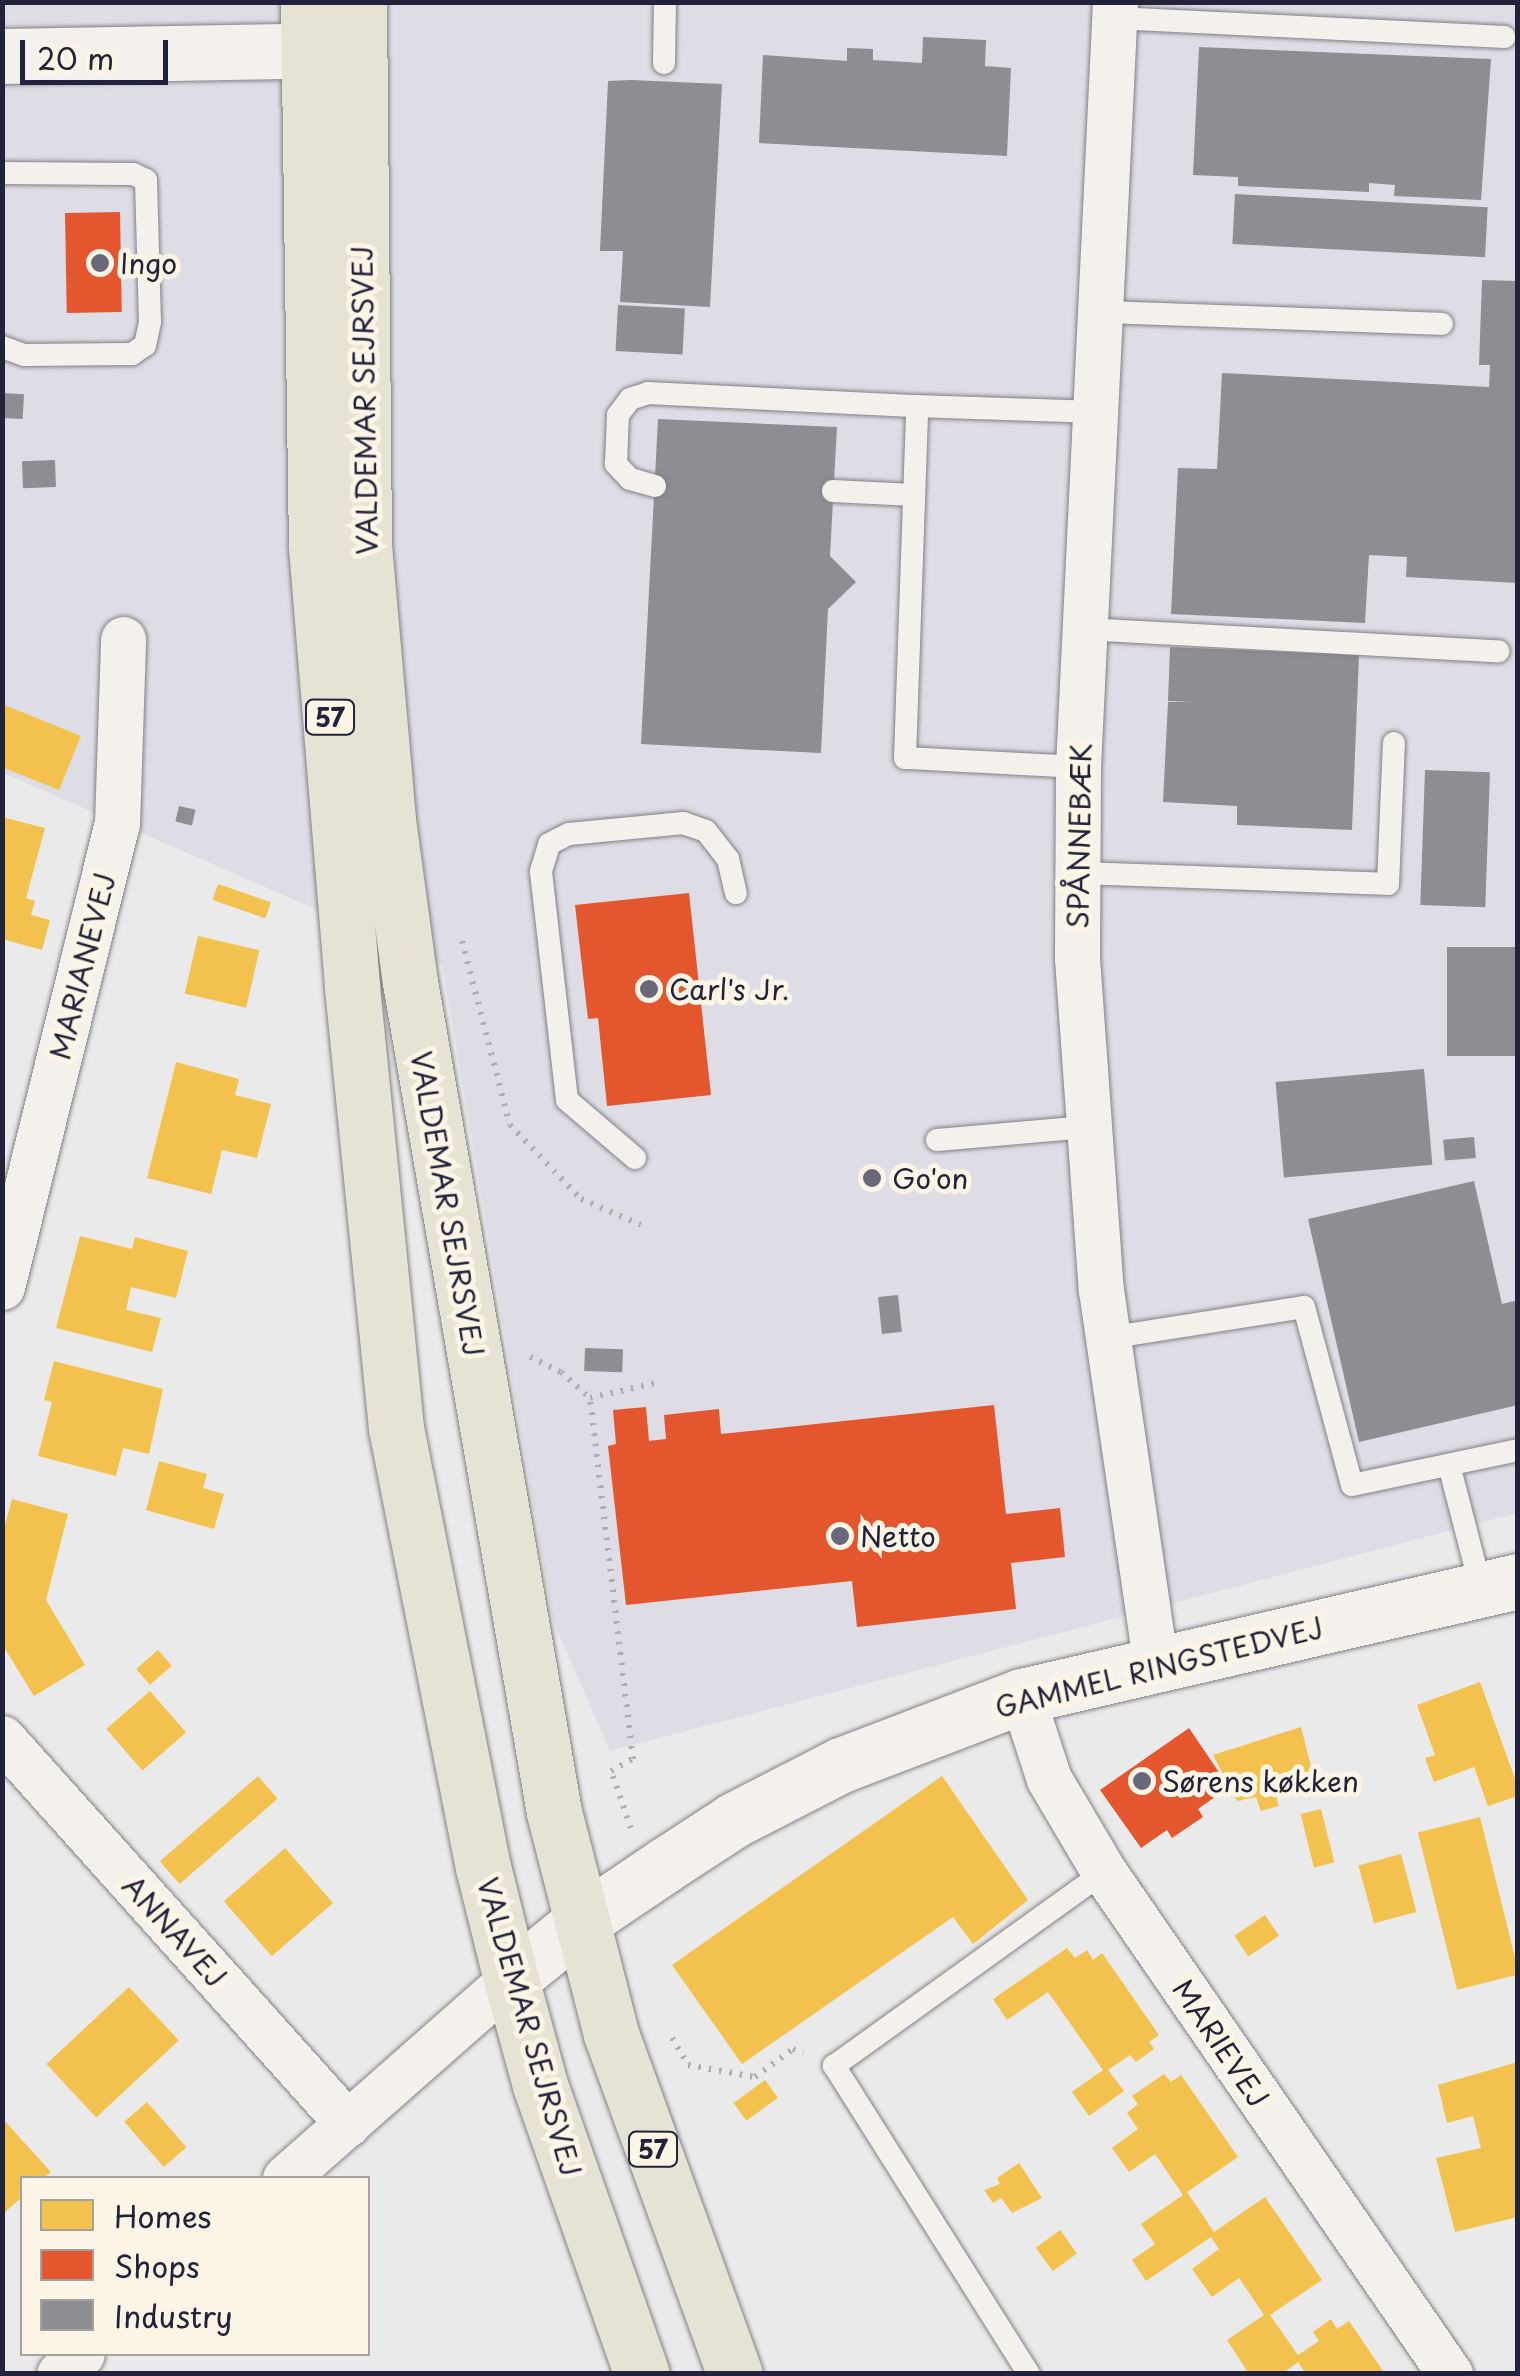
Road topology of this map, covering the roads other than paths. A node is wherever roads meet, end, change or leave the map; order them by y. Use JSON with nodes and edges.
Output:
{"nodes":[{"id":1,"x":665,"y":2,"type":"edge"},
{"id":2,"x":1115,"y":10,"type":"edge"},
{"id":3,"x":333,"y":26,"type":"edge"},
{"id":4,"x":1506,"y":37,"type":"dead end"},
{"id":5,"x":2,"y":56,"type":"edge"},
{"id":6,"x":664,"y":63,"type":"dead end"},
{"id":7,"x":2,"y":173,"type":"edge"},
{"id":8,"x":1101,"y":312,"type":"junction"},
{"id":9,"x":1442,"y":324,"type":"dead end"},
{"id":10,"x":2,"y":348,"type":"edge"},
{"id":11,"x":917,"y":406,"type":"junction"},
{"id":12,"x":1094,"y":412,"type":"junction"},
{"id":13,"x":655,"y":486,"type":"dead end"},
{"id":14,"x":834,"y":492,"type":"dead end"},
{"id":15,"x":913,"y":495,"type":"junction"},
{"id":16,"x":1086,"y":629,"type":"junction"},
{"id":17,"x":122,"y":638,"type":"dead end"},
{"id":18,"x":1498,"y":651,"type":"dead end"},
{"id":19,"x":1394,"y":743,"type":"dead end"},
{"id":20,"x":1078,"y":768,"type":"junction"},
{"id":21,"x":1077,"y":872,"type":"junction"},
{"id":22,"x":736,"y":893,"type":"dead end"},
{"id":23,"x":1086,"y":1127,"type":"junction"},
{"id":24,"x":937,"y":1140,"type":"dead end"},
{"id":25,"x":635,"y":1158,"type":"dead end"},
{"id":26,"x":2,"y":1287,"type":"edge"},
{"id":27,"x":1108,"y":1338,"type":"junction"},
{"id":28,"x":1518,"y":1450,"type":"edge"},
{"id":29,"x":1449,"y":1464,"type":"junction"},
{"id":30,"x":1499,"y":1585,"type":"edge"},
{"id":31,"x":1156,"y":1665,"type":"junction"},
{"id":32,"x":1022,"y":1696,"type":"junction"},
{"id":33,"x":2,"y":1738,"type":"edge"},
{"id":34,"x":1104,"y":1872,"type":"junction"},
{"id":35,"x":582,"y":1921,"type":"junction"},
{"id":36,"x":510,"y":1979,"type":"junction"},
{"id":37,"x":348,"y":2124,"type":"junction"},
{"id":38,"x":287,"y":2176,"type":"edge"},
{"id":39,"x":80,"y":2356,"type":"edge"},
{"id":40,"x":59,"y":2374,"type":"edge"},
{"id":41,"x":642,"y":2374,"type":"edge"},
{"id":42,"x":735,"y":2374,"type":"edge"},
{"id":43,"x":1029,"y":2374,"type":"edge"},
{"id":44,"x":1450,"y":2374,"type":"edge"}],
"edges":[{"from":1,"to":6,"type":"lane"},
{"from":2,"to":4,"type":"lane"},
{"from":2,"to":8,"type":"street","name":"SPÅNNEBÆK"},
{"from":3,"to":5,"type":"street"},
{"from":3,"to":35,"type":"main road","name":"VALDEMAR SEJRSVEJ","number":"57"},
{"from":3,"to":36,"type":"main road","name":"VALDEMAR SEJRSVEJ","number":"57"},
{"from":7,"to":10,"type":"lane"},
{"from":8,"to":9,"type":"lane"},
{"from":8,"to":12,"type":"street","name":"SPÅNNEBÆK"},
{"from":11,"to":12,"type":"lane"},
{"from":11,"to":13,"type":"lane"},
{"from":11,"to":15,"type":"lane"},
{"from":12,"to":16,"type":"street","name":"SPÅNNEBÆK"},
{"from":14,"to":15,"type":"lane"},
{"from":15,"to":20,"type":"lane"},
{"from":16,"to":18,"type":"lane"},
{"from":16,"to":20,"type":"street","name":"SPÅNNEBÆK"},
{"from":17,"to":26,"type":"street","name":"MARIANEVEJ"},
{"from":19,"to":21,"type":"lane"},
{"from":20,"to":21,"type":"street","name":"SPÅNNEBÆK"},
{"from":21,"to":23,"type":"street","name":"SPÅNNEBÆK"},
{"from":22,"to":25,"type":"lane"},
{"from":23,"to":24,"type":"lane"},
{"from":23,"to":27,"type":"street","name":"SPÅNNEBÆK"},
{"from":27,"to":29,"type":"lane"},
{"from":27,"to":31,"type":"street","name":"SPÅNNEBÆK"},
{"from":28,"to":29,"type":"lane"},
{"from":29,"to":30,"type":"lane"},
{"from":30,"to":31,"type":"street","name":"GAMMEL RINGSTEDVEJ"},
{"from":31,"to":32,"type":"street","name":"GAMMEL RINGSTEDVEJ"},
{"from":32,"to":34,"type":"street","name":"MARIEVEJ"},
{"from":32,"to":35,"type":"street","name":"GAMMEL RINGSTEDVEJ"},
{"from":33,"to":37,"type":"street","name":"ANNAVEJ"},
{"from":34,"to":43,"type":"lane"},
{"from":34,"to":44,"type":"street","name":"MARIEVEJ"},
{"from":35,"to":36,"type":"street","name":"GAMMEL RINGSTEDVEJ"},
{"from":35,"to":42,"type":"main road","name":"VALDEMAR SEJRSVEJ","number":"57"},
{"from":36,"to":37,"type":"street","name":"GAMMEL RINGSTEDVEJ"},
{"from":36,"to":41,"type":"main road","name":"VALDEMAR SEJRSVEJ","number":"57"},
{"from":37,"to":38,"type":"street","name":"GAMMEL RINGSTEDVEJ"},
{"from":39,"to":40,"type":"street"}]}
